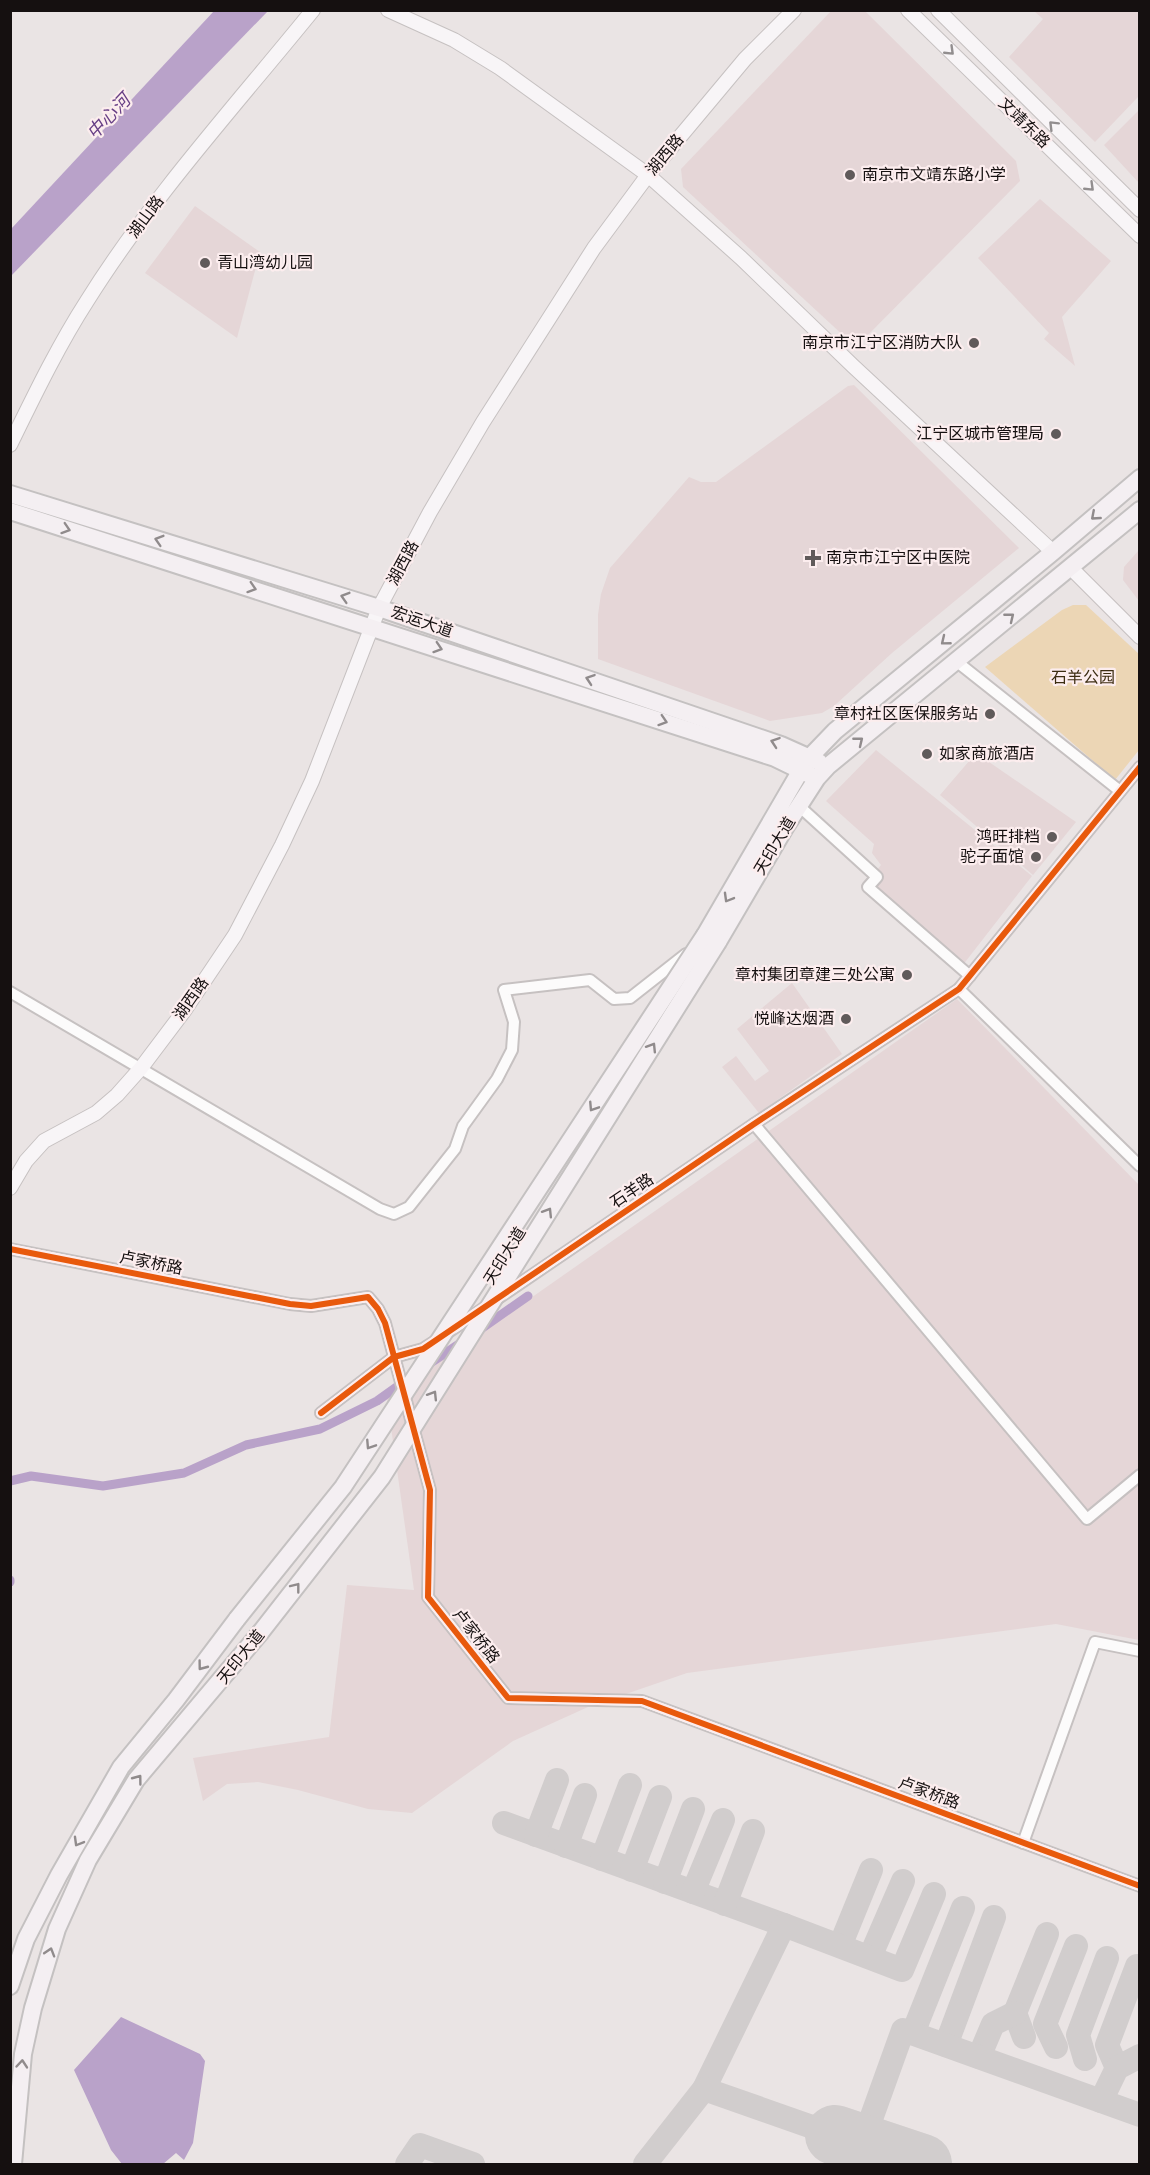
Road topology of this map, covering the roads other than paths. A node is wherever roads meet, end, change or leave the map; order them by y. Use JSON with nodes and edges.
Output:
{"nodes":[{"id":1,"x":313,"y":10,"type":"edge"},
{"id":2,"x":388,"y":10,"type":"edge"},
{"id":3,"x":794,"y":10,"type":"edge"},
{"id":4,"x":908,"y":10,"type":"edge"},
{"id":5,"x":938,"y":10,"type":"edge"},
{"id":6,"x":648,"y":175,"type":"junction"},
{"id":7,"x":1140,"y":210,"type":"edge"},
{"id":8,"x":1140,"y":236,"type":"edge"},
{"id":9,"x":10,"y":445,"type":"edge"},
{"id":10,"x":1140,"y":478,"type":"edge"},
{"id":11,"x":10,"y":494,"type":"edge"},
{"id":12,"x":1140,"y":510,"type":"edge"},
{"id":13,"x":10,"y":511,"type":"edge"},
{"id":14,"x":1053,"y":552,"type":"junction"},
{"id":15,"x":1071,"y":568,"type":"junction"},
{"id":16,"x":379,"y":608,"type":"junction"},
{"id":17,"x":371,"y":626,"type":"junction"},
{"id":18,"x":1140,"y":637,"type":"edge"},
{"id":19,"x":956,"y":662,"type":"junction"},
{"id":20,"x":806,"y":763,"type":"junction"},
{"id":21,"x":1140,"y":767,"type":"edge"},
{"id":22,"x":822,"y":772,"type":"junction"},
{"id":23,"x":1120,"y":791,"type":"junction"},
{"id":24,"x":799,"y":806,"type":"junction"},
{"id":25,"x":712,"y":938,"type":"junction"},
{"id":26,"x":970,"y":976,"type":"junction"},
{"id":27,"x":959,"y":989,"type":"junction"},
{"id":28,"x":10,"y":992,"type":"edge"},
{"id":29,"x":141,"y":1068,"type":"junction"},
{"id":30,"x":754,"y":1124,"type":"junction"},
{"id":31,"x":1140,"y":1166,"type":"edge"},
{"id":32,"x":10,"y":1188,"type":"edge"},
{"id":33,"x":10,"y":1249,"type":"edge"},
{"id":34,"x":394,"y":1357,"type":"junction"},
{"id":35,"x":321,"y":1413,"type":"dead end"},
{"id":36,"x":1140,"y":1475,"type":"edge"},
{"id":37,"x":1140,"y":1651,"type":"edge"},
{"id":38,"x":1023,"y":1843,"type":"junction"},
{"id":39,"x":1140,"y":1886,"type":"edge"},
{"id":40,"x":10,"y":1986,"type":"edge"},
{"id":41,"x":13,"y":2164,"type":"edge"}],
"edges":[{"from":1,"to":9,"type":"street","name":"湖山路"},
{"from":2,"to":6,"type":"street"},
{"from":3,"to":6,"type":"street","name":"湖西路"},
{"from":4,"to":8,"type":"street","name":"文靖东路","one_way":true},
{"from":7,"to":5,"type":"street","name":"文靖东路","one_way":true},
{"from":6,"to":14,"type":"street"},
{"from":6,"to":16,"type":"street","name":"湖西路"},
{"from":10,"to":14,"type":"main road","name":"天印大道","one_way":true},
{"from":16,"to":11,"type":"main road","name":"宏运大道","one_way":true},
{"from":12,"to":15,"type":"main road","name":"天印大道"},
{"from":13,"to":17,"type":"main road","name":"宏运大道","one_way":true},
{"from":14,"to":20,"type":"main road","name":"天印大道","one_way":true},
{"from":15,"to":18,"type":"street"},
{"from":19,"to":15,"type":"main road","name":"天印大道","one_way":true},
{"from":16,"to":17,"type":"street","name":"湖西路"},
{"from":20,"to":16,"type":"main road","name":"宏运大道","one_way":true},
{"from":17,"to":20,"type":"main road","name":"宏运大道","one_way":true},
{"from":17,"to":29,"type":"street","name":"湖西路"},
{"from":22,"to":19,"type":"main road","name":"天印大道","one_way":true},
{"from":19,"to":23,"type":"street"},
{"from":20,"to":22,"type":"main road","name":"宏运大道"},
{"from":20,"to":25,"type":"main road","name":"天印大道","one_way":true},
{"from":21,"to":23,"type":"street","name":"石羊路"},
{"from":22,"to":24,"type":"main road","name":"天印大道"},
{"from":23,"to":26,"type":"street","name":"石羊路"},
{"from":24,"to":25,"type":"main road","name":"天印大道"},
{"from":24,"to":26,"type":"street"},
{"from":25,"to":29,"type":"street"},
{"from":25,"to":40,"type":"main road","name":"天印大道","one_way":true,"bridge":true},
{"from":41,"to":25,"type":"main road","name":"天印大道","one_way":true,"bridge":true},
{"from":26,"to":27,"type":"street","name":"石羊路"},
{"from":27,"to":30,"type":"street","name":"石羊路"},
{"from":27,"to":31,"type":"street"},
{"from":28,"to":29,"type":"street"},
{"from":29,"to":32,"type":"street","name":"湖西路"},
{"from":30,"to":34,"type":"street","name":"石羊路"},
{"from":30,"to":36,"type":"street"},
{"from":33,"to":34,"type":"street","name":"卢家桥路"},
{"from":34,"to":35,"type":"street","name":"石羊路"},
{"from":34,"to":38,"type":"street","name":"卢家桥路"},
{"from":37,"to":38,"type":"street"},
{"from":38,"to":39,"type":"street","name":"卢家桥路"}]}
